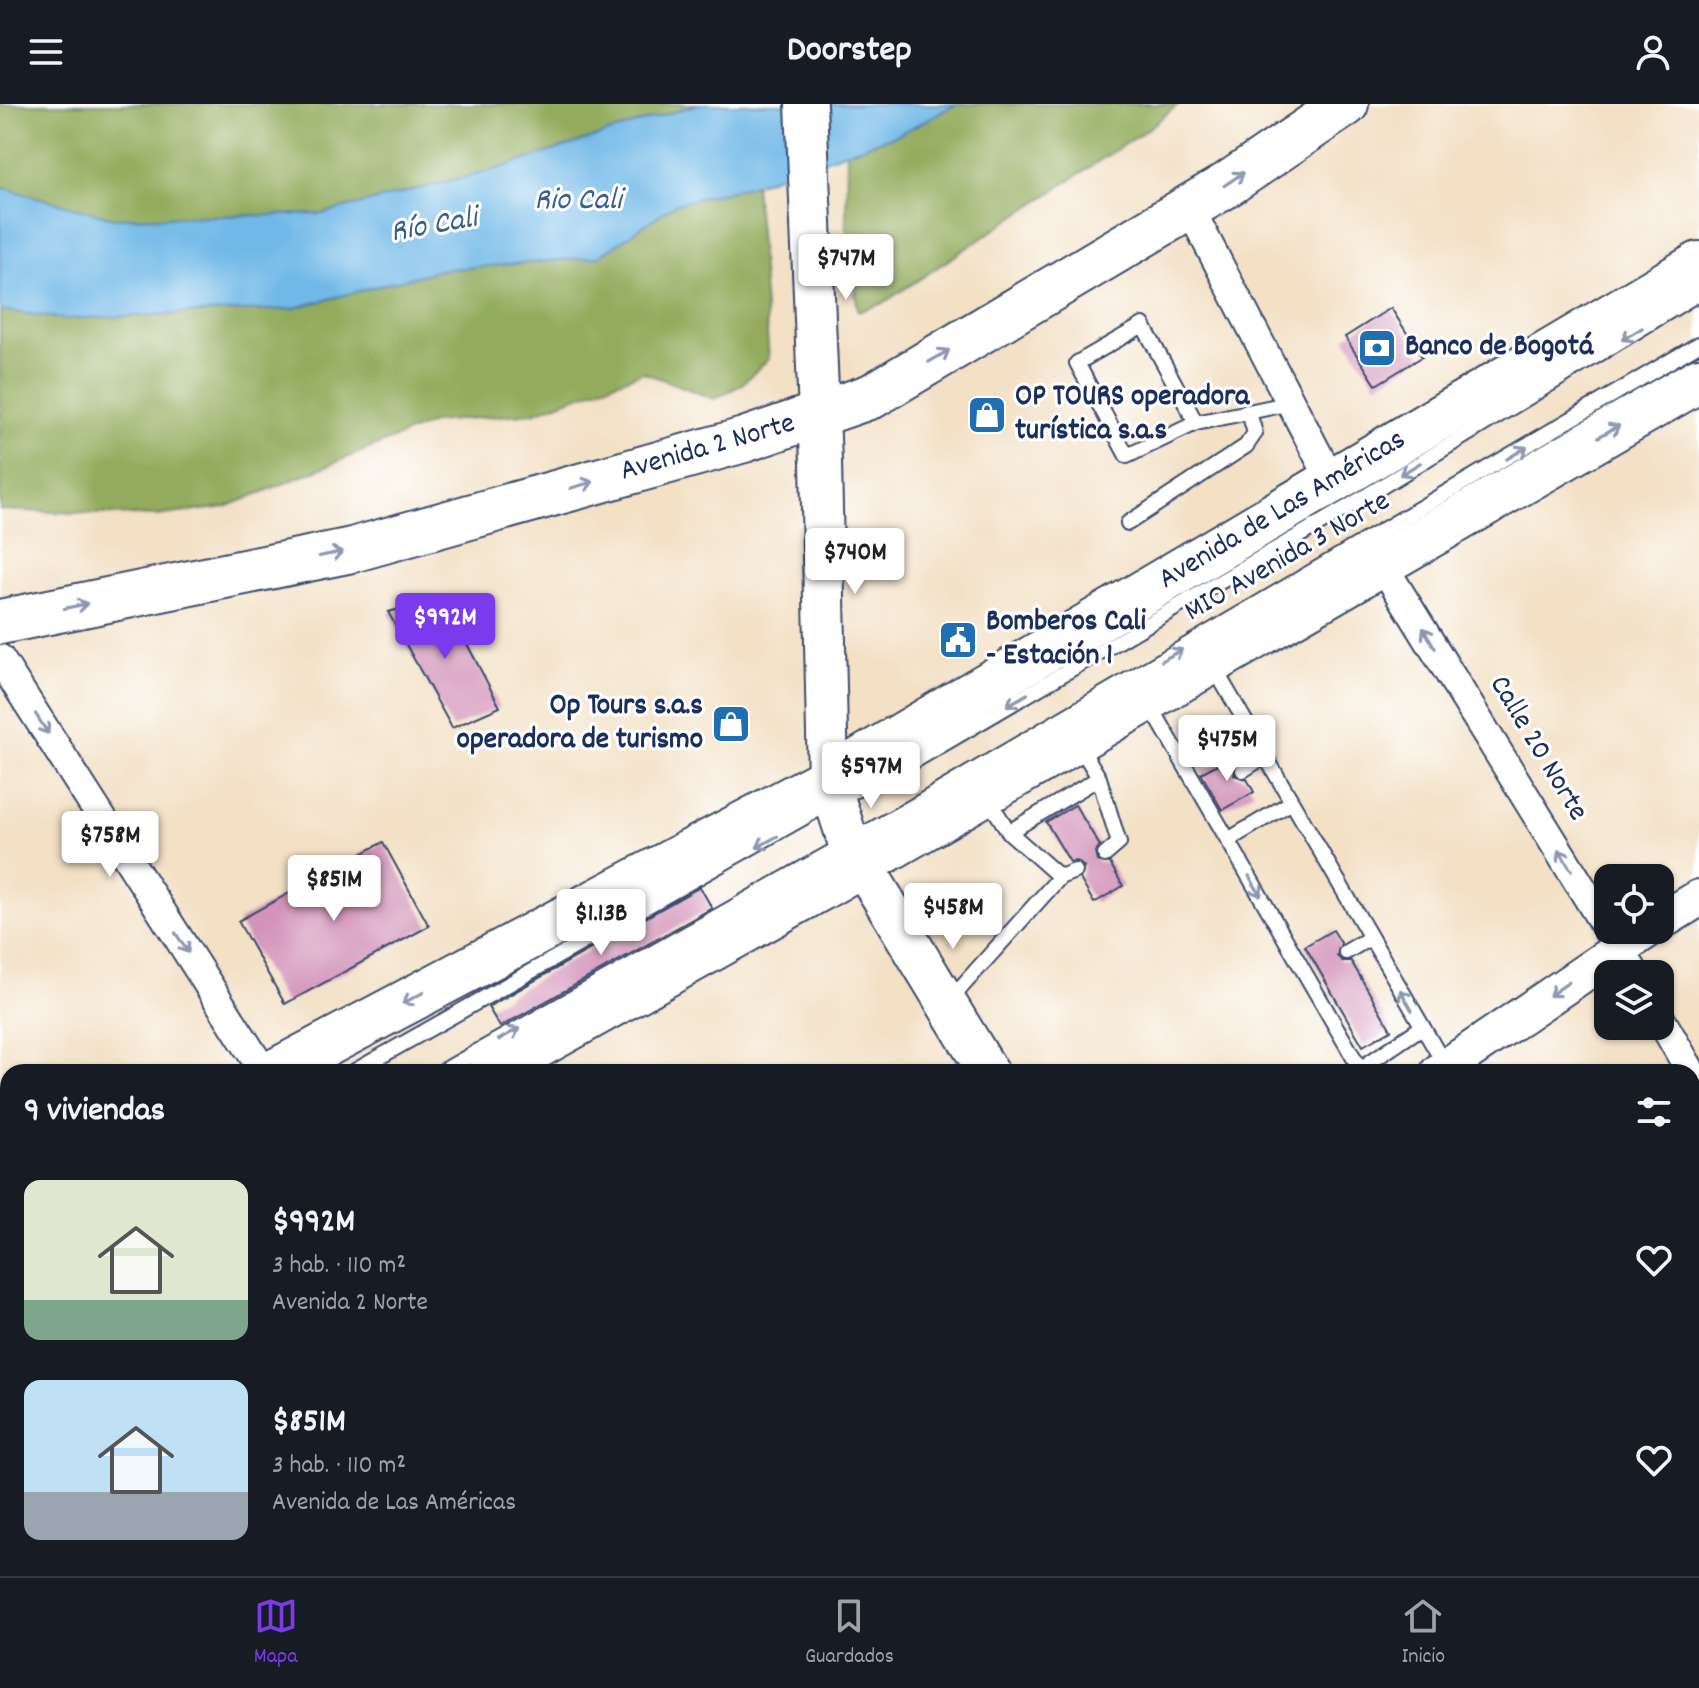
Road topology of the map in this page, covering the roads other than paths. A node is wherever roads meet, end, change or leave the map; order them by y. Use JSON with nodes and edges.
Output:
{"nodes":[{"id":1,"x":806,"y":104,"type":"edge"},
{"id":2,"x":1346,"y":104,"type":"edge"},
{"id":3,"x":1189,"y":207,"type":"junction"},
{"id":4,"x":1699,"y":264,"type":"edge"},
{"id":5,"x":1699,"y":293,"type":"edge"},
{"id":6,"x":1699,"y":344,"type":"edge"},
{"id":7,"x":1699,"y":380,"type":"edge"},
{"id":8,"x":1291,"y":403,"type":"junction"},
{"id":9,"x":1249,"y":413,"type":"junction"},
{"id":10,"x":819,"y":416,"type":"junction"},
{"id":11,"x":1196,"y":423,"type":"junction"},
{"id":12,"x":1332,"y":482,"type":"junction"},
{"id":13,"x":1128,"y":523,"type":"dead end"},
{"id":14,"x":1380,"y":561,"type":"junction"},
{"id":15,"x":0,"y":622,"type":"edge"},
{"id":16,"x":0,"y":659,"type":"edge"},
{"id":17,"x":1209,"y":660,"type":"junction"},
{"id":18,"x":1146,"y":697,"type":"junction"},
{"id":19,"x":1076,"y":738,"type":"junction"},
{"id":20,"x":1265,"y":756,"type":"junction"},
{"id":21,"x":1243,"y":770,"type":"dead end"},
{"id":22,"x":1099,"y":778,"type":"junction"},
{"id":23,"x":831,"y":790,"type":"junction"},
{"id":24,"x":984,"y":792,"type":"junction"},
{"id":25,"x":1292,"y":802,"type":"junction"},
{"id":26,"x":1009,"y":832,"type":"junction"},
{"id":27,"x":1228,"y":840,"type":"junction"},
{"id":28,"x":856,"y":852,"type":"junction"},
{"id":29,"x":1105,"y":855,"type":"dead end"},
{"id":30,"x":1075,"y":871,"type":"dead end"},
{"id":31,"x":1060,"y":877,"type":"junction"},
{"id":32,"x":1699,"y":898,"type":"edge"},
{"id":33,"x":1674,"y":913,"type":"edge"},
{"id":34,"x":1370,"y":938,"type":"junction"},
{"id":35,"x":1633,"y":951,"type":"edge"},
{"id":36,"x":1346,"y":952,"type":"dead end"},
{"id":37,"x":947,"y":1003,"type":"junction"},
{"id":38,"x":1422,"y":1027,"type":"junction"},
{"id":39,"x":1672,"y":1040,"type":"edge"},
{"id":40,"x":259,"y":1064,"type":"edge"},
{"id":41,"x":290,"y":1064,"type":"edge"},
{"id":42,"x":367,"y":1064,"type":"edge"},
{"id":43,"x":456,"y":1064,"type":"edge"},
{"id":44,"x":504,"y":1064,"type":"edge"},
{"id":45,"x":983,"y":1064,"type":"edge"},
{"id":46,"x":1358,"y":1064,"type":"edge"},
{"id":47,"x":1371,"y":1064,"type":"edge"},
{"id":48,"x":1439,"y":1064,"type":"edge"},
{"id":49,"x":1452,"y":1064,"type":"edge"},
{"id":50,"x":1686,"y":1064,"type":"edge"}],
"edges":[{"from":1,"to":10,"type":"main road"},
{"from":3,"to":2,"type":"main road","name":"Avenida 2 Norte","one_way":true},
{"from":3,"to":8,"type":"street"},
{"from":10,"to":3,"type":"main road","name":"Avenida 2 Norte","one_way":true},
{"from":4,"to":12,"type":"main road","name":"Avenida de Las Américas"},
{"from":5,"to":23,"type":"lane","name":"MIO Avenida 3 Norte","one_way":true},
{"from":28,"to":6,"type":"lane","name":"MIO Avenida 3 Norte","one_way":true},
{"from":14,"to":7,"type":"main road","one_way":true},
{"from":8,"to":9,"type":"lane"},
{"from":8,"to":12,"type":"street"},
{"from":9,"to":11,"type":"lane"},
{"from":9,"to":13,"type":"lane"},
{"from":15,"to":10,"type":"main road","name":"Avenida 2 Norte","one_way":true},
{"from":10,"to":23,"type":"main road"},
{"from":11,"to":11,"type":"lane"},
{"from":12,"to":23,"type":"main road","name":"Avenida de Las Américas"},
{"from":14,"to":17,"type":"main road"},
{"from":35,"to":14,"type":"street","name":"Calle 20 Norte","one_way":true},
{"from":16,"to":40,"type":"street","one_way":true},
{"from":17,"to":18,"type":"main road"},
{"from":17,"to":20,"type":"lane"},
{"from":18,"to":19,"type":"main road"},
{"from":18,"to":27,"type":"lane"},
{"from":19,"to":22,"type":"lane"},
{"from":19,"to":24,"type":"main road"},
{"from":20,"to":21,"type":"lane"},
{"from":20,"to":25,"type":"lane"},
{"from":22,"to":26,"type":"lane"},
{"from":22,"to":29,"type":"lane"},
{"from":23,"to":28,"type":"main road"},
{"from":23,"to":41,"type":"main road","name":"Avenida de Las Américas","one_way":true},
{"from":23,"to":42,"type":"lane","name":"MIO Avenida 3 Norte","one_way":true},
{"from":24,"to":26,"type":"lane"},
{"from":24,"to":28,"type":"main road"},
{"from":25,"to":27,"type":"lane"},
{"from":25,"to":34,"type":"lane"},
{"from":26,"to":31,"type":"lane"},
{"from":27,"to":46,"type":"lane","one_way":true},
{"from":28,"to":37,"type":"main road"},
{"from":43,"to":28,"type":"lane","name":"MIO Avenida 3 Norte","one_way":true},
{"from":28,"to":44,"type":"main road"},
{"from":30,"to":31,"type":"lane"},
{"from":31,"to":37,"type":"lane"},
{"from":32,"to":33,"type":"street"},
{"from":34,"to":36,"type":"lane"},
{"from":38,"to":34,"type":"lane","one_way":true},
{"from":35,"to":49,"type":"street","one_way":true},
{"from":37,"to":45,"type":"main road"},
{"from":38,"to":47,"type":"lane"},
{"from":38,"to":48,"type":"lane"},
{"from":39,"to":50,"type":"street"}]}
